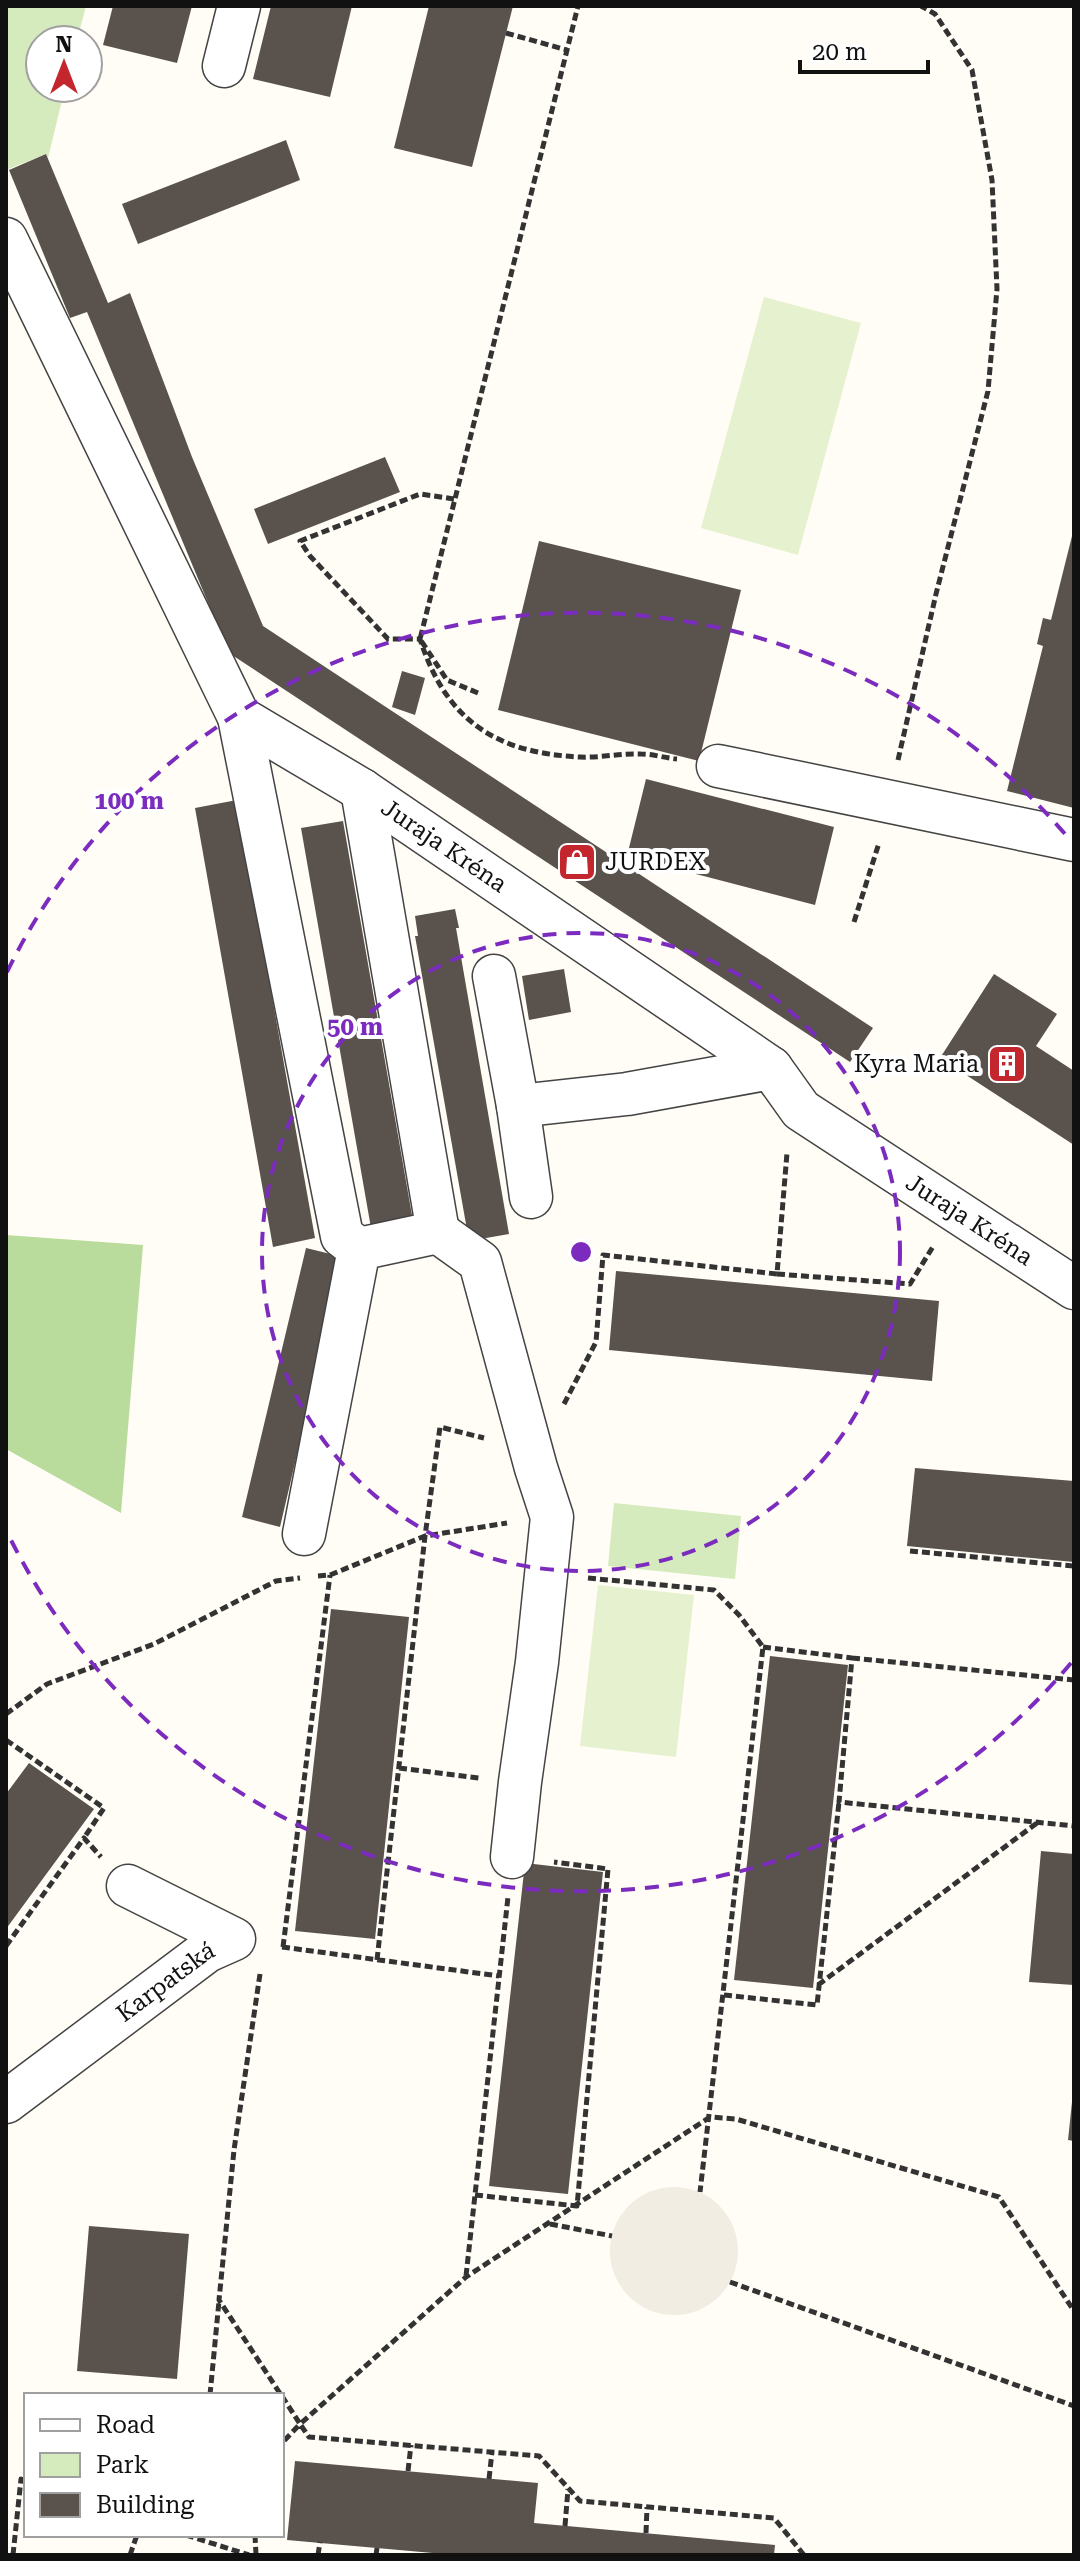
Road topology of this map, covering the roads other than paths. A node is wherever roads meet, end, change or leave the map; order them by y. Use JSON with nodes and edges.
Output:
{"nodes":[{"id":1,"x":239,"y":6,"type":"edge"},
{"id":2,"x":224,"y":66,"type":"dead end"},
{"id":3,"x":6,"y":239,"type":"edge"},
{"id":4,"x":6,"y":306,"type":"edge"},
{"id":5,"x":45,"y":319,"type":"junction"},
{"id":6,"x":239,"y":717,"type":"junction"},
{"id":7,"x":718,"y":766,"type":"road end"},
{"id":8,"x":362,"y":790,"type":"junction"},
{"id":9,"x":1074,"y":840,"type":"edge"},
{"id":10,"x":494,"y":976,"type":"dead end"},
{"id":11,"x":771,"y":1068,"type":"junction"},
{"id":12,"x":518,"y":1106,"type":"junction"},
{"id":13,"x":531,"y":1197,"type":"dead end"},
{"id":14,"x":438,"y":1232,"type":"junction"},
{"id":15,"x":359,"y":1249,"type":"junction"},
{"id":16,"x":1074,"y":1288,"type":"edge"},
{"id":17,"x":304,"y":1534,"type":"road end"},
{"id":18,"x":512,"y":1857,"type":"road end"},
{"id":19,"x":128,"y":1886,"type":"road end"},
{"id":20,"x":6,"y":2102,"type":"edge"}],
"edges":[{"from":1,"to":2,"type":"street"},
{"from":3,"to":5,"type":"street"},
{"from":4,"to":5,"type":"street"},
{"from":5,"to":6,"type":"street"},
{"from":6,"to":8,"type":"street","name":"Juraja Kréna"},
{"from":6,"to":15,"type":"street"},
{"from":7,"to":9,"type":"street"},
{"from":8,"to":11,"type":"street","name":"Juraja Kréna"},
{"from":8,"to":14,"type":"street"},
{"from":10,"to":12,"type":"street"},
{"from":11,"to":12,"type":"street"},
{"from":11,"to":16,"type":"street","name":"Juraja Kréna"},
{"from":12,"to":13,"type":"street"},
{"from":14,"to":15,"type":"street"},
{"from":14,"to":18,"type":"street"},
{"from":15,"to":17,"type":"street"},
{"from":19,"to":20,"type":"street","name":"Karpatská"}]}
